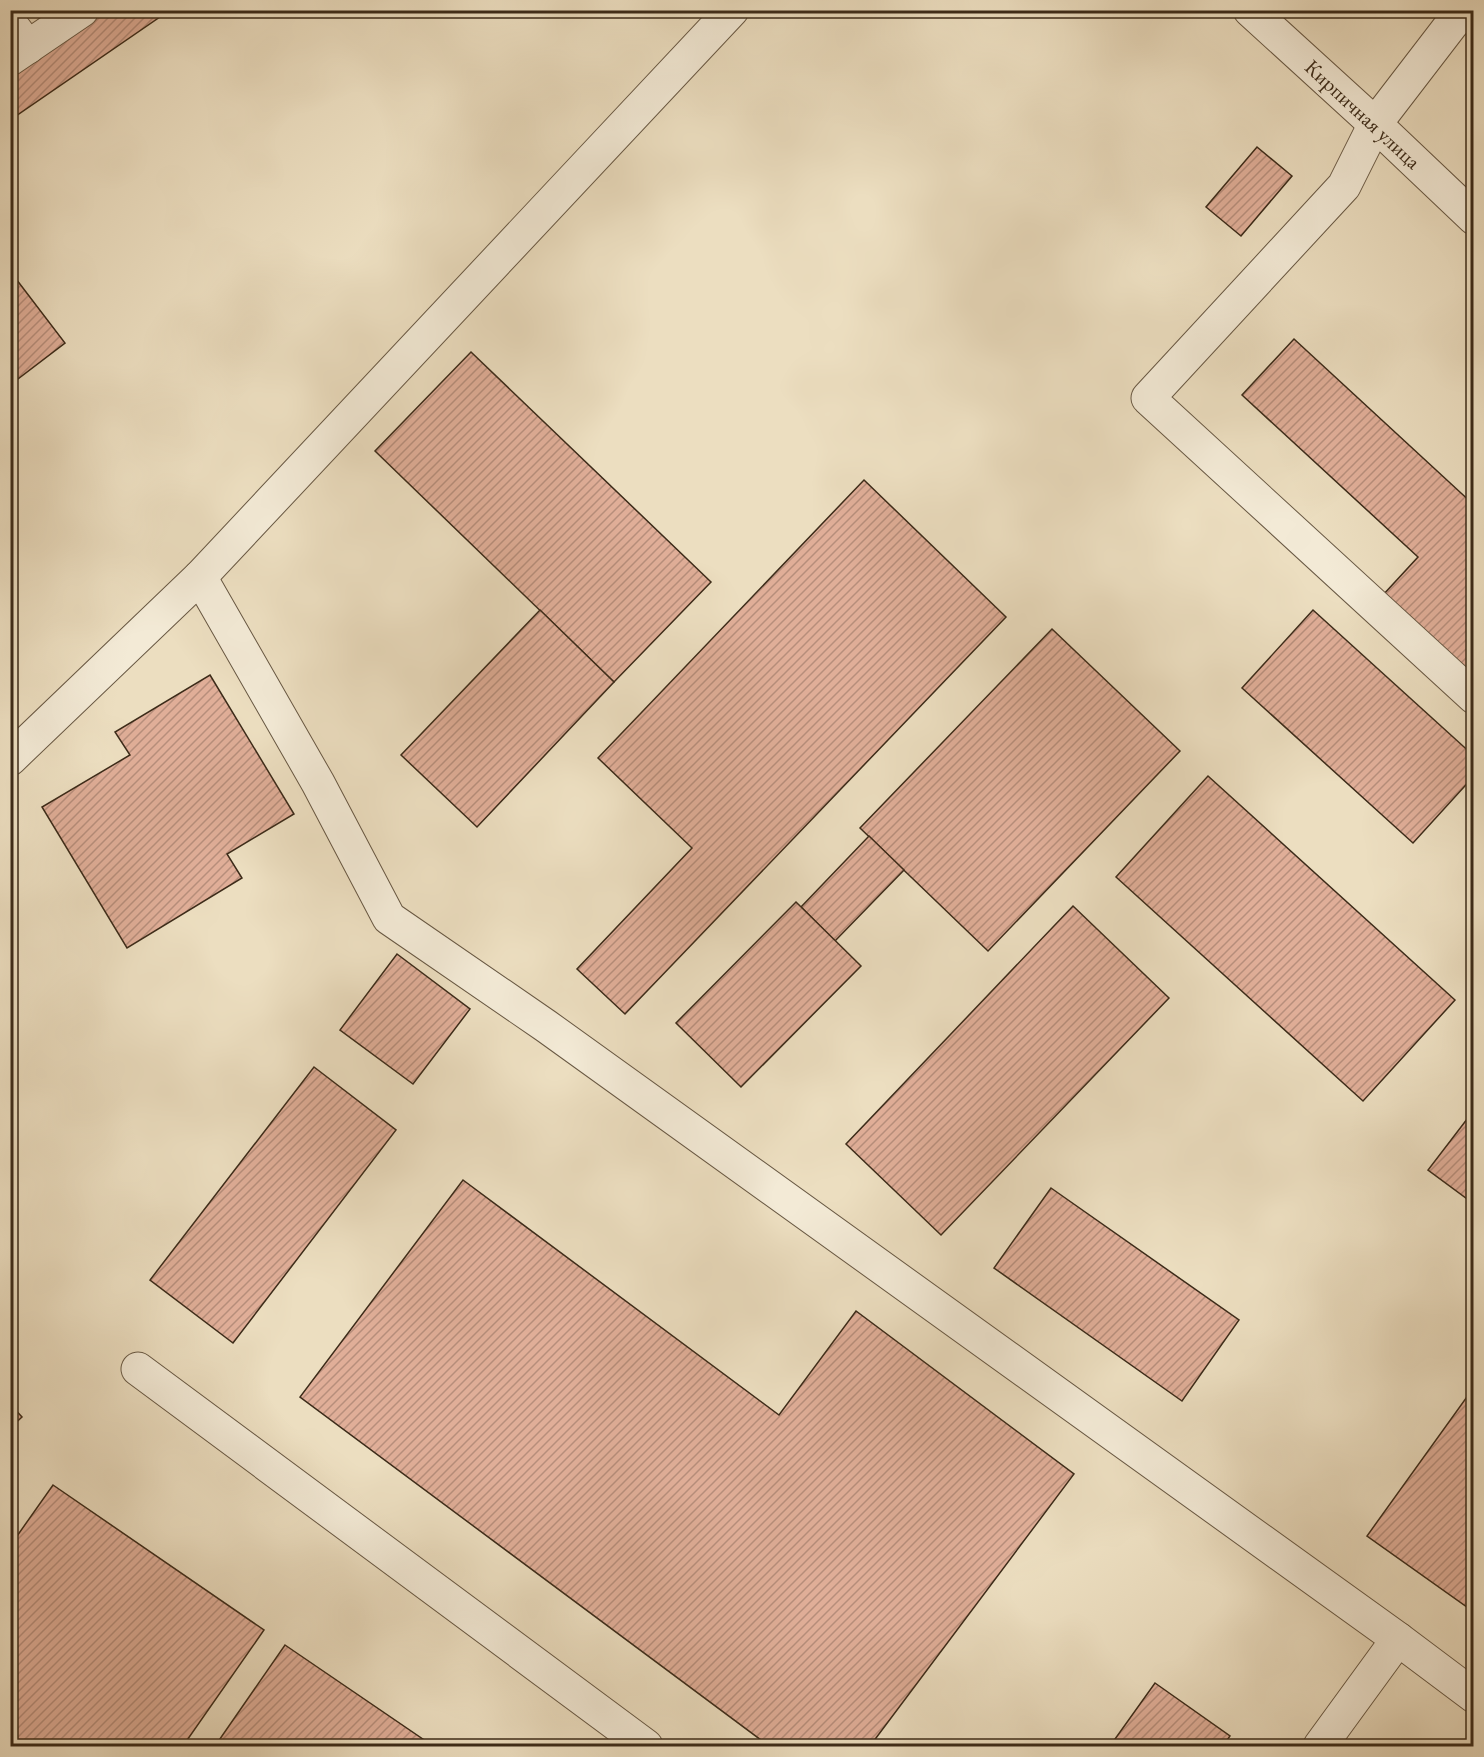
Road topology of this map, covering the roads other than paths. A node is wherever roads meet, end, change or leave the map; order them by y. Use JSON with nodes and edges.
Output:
{"nodes":[{"id":1,"x":82,"y":10,"type":"edge"},
{"id":2,"x":732,"y":10,"type":"edge"},
{"id":3,"x":1250,"y":10,"type":"edge"},
{"id":4,"x":1464,"y":10,"type":"edge"},
{"id":5,"x":16,"y":43,"type":"edge"},
{"id":6,"x":1375,"y":124,"type":"junction"},
{"id":7,"x":1473,"y":218,"type":"edge"},
{"id":8,"x":200,"y":577,"type":"junction"},
{"id":9,"x":1473,"y":697,"type":"edge"},
{"id":10,"x":10,"y":759,"type":"edge"},
{"id":11,"x":138,"y":1369,"type":"dead end"},
{"id":12,"x":1398,"y":1639,"type":"junction"},
{"id":13,"x":1473,"y":1696,"type":"edge"},
{"id":14,"x":646,"y":1746,"type":"edge"},
{"id":15,"x":1320,"y":1746,"type":"edge"}],
"edges":[{"from":1,"to":5,"type":"street"},
{"from":2,"to":8,"type":"street"},
{"from":3,"to":6,"type":"street","name":"Кирпичная улица"},
{"from":4,"to":6,"type":"street"},
{"from":6,"to":7,"type":"street","name":"Кирпичная улица"},
{"from":6,"to":9,"type":"street"},
{"from":8,"to":10,"type":"street"},
{"from":8,"to":12,"type":"street"},
{"from":11,"to":14,"type":"street"},
{"from":12,"to":13,"type":"street"},
{"from":12,"to":15,"type":"street"}]}
